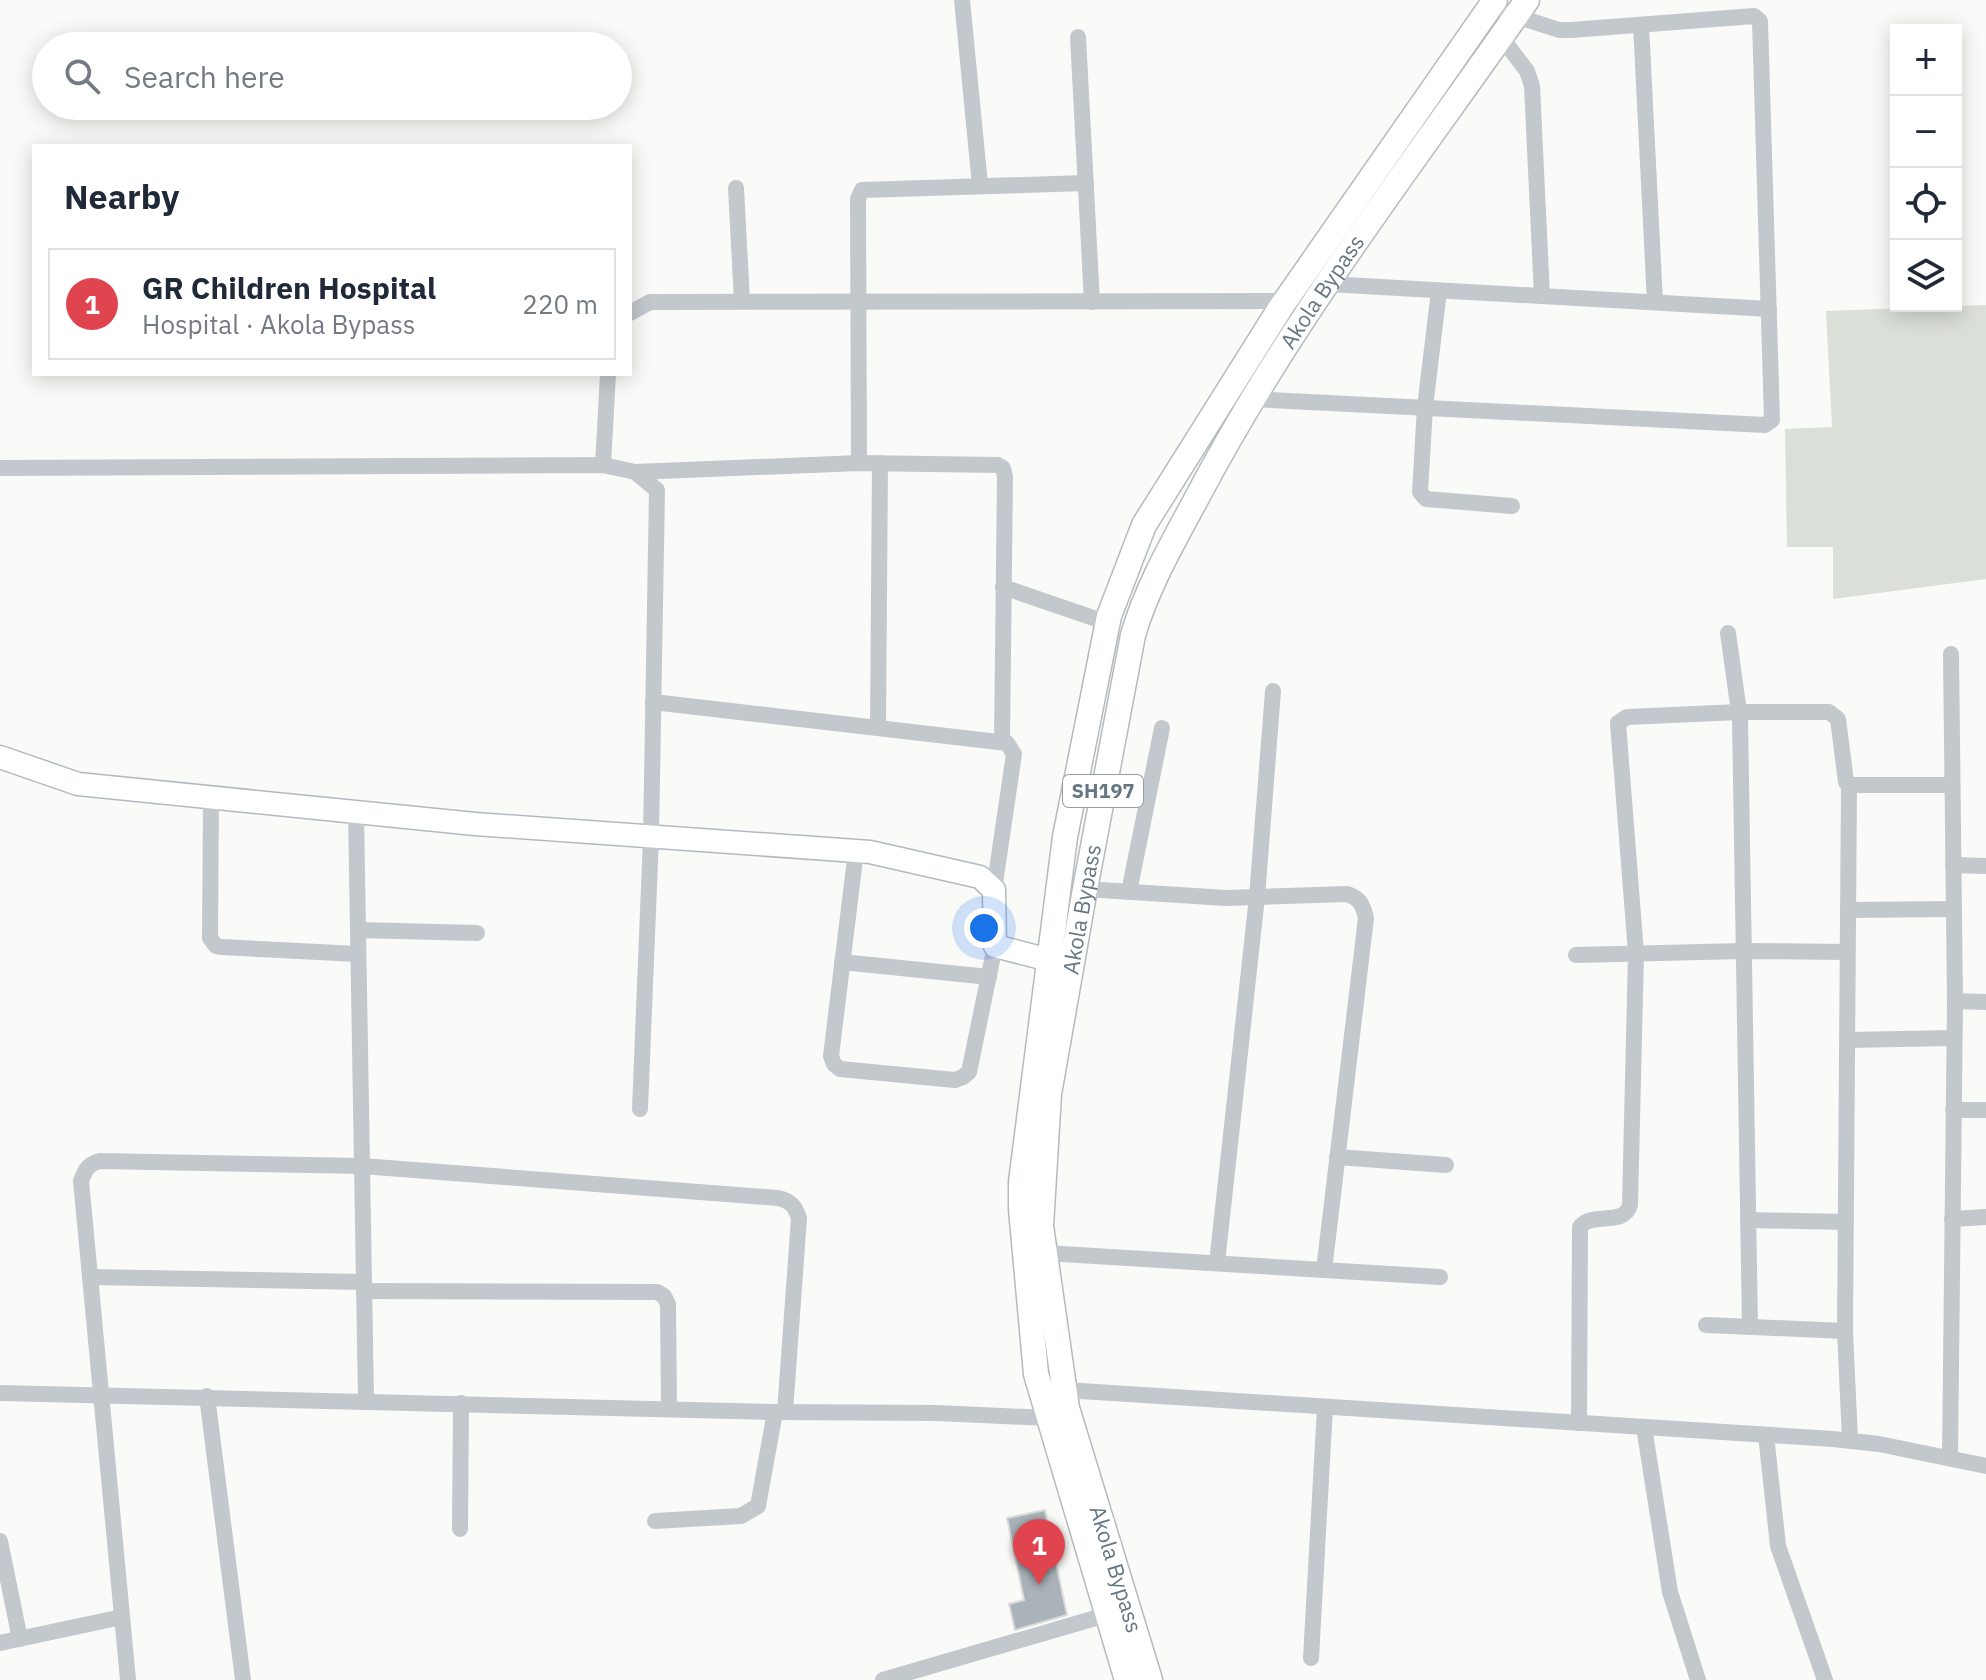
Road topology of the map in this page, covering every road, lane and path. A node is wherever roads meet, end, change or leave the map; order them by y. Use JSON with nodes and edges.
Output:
{"nodes":[{"id":1,"x":962,"y":0,"type":"edge"},
{"id":2,"x":1493,"y":2,"type":"edge"},
{"id":3,"x":1515,"y":18,"type":"edge"},
{"id":4,"x":1641,"y":25,"type":"junction"},
{"id":5,"x":1078,"y":37,"type":"dead end"},
{"id":6,"x":1086,"y":183,"type":"junction"},
{"id":7,"x":980,"y":185,"type":"junction"},
{"id":8,"x":736,"y":188,"type":"dead end"},
{"id":9,"x":1328,"y":284,"type":"junction"},
{"id":10,"x":1439,"y":291,"type":"junction"},
{"id":11,"x":1542,"y":296,"type":"junction"},
{"id":12,"x":742,"y":301,"type":"junction"},
{"id":13,"x":1285,"y":301,"type":"junction"},
{"id":14,"x":859,"y":302,"type":"junction"},
{"id":15,"x":1092,"y":302,"type":"junction"},
{"id":16,"x":1655,"y":302,"type":"junction"},
{"id":17,"x":1769,"y":309,"type":"junction"},
{"id":18,"x":632,"y":312,"type":"edge"},
{"id":19,"x":1267,"y":329,"type":"junction"},
{"id":20,"x":1294,"y":335,"type":"junction"},
{"id":21,"x":608,"y":376,"type":"edge"},
{"id":22,"x":1252,"y":399,"type":"junction"},
{"id":23,"x":1425,"y":407,"type":"junction"},
{"id":24,"x":859,"y":463,"type":"junction"},
{"id":25,"x":880,"y":463,"type":"junction"},
{"id":26,"x":603,"y":465,"type":"junction"},
{"id":27,"x":0,"y":468,"type":"edge"},
{"id":28,"x":635,"y":472,"type":"junction"},
{"id":29,"x":1512,"y":506,"type":"dead end"},
{"id":30,"x":1003,"y":587,"type":"junction"},
{"id":31,"x":1108,"y":623,"type":"junction"},
{"id":32,"x":1728,"y":633,"type":"dead end"},
{"id":33,"x":1951,"y":654,"type":"dead end"},
{"id":34,"x":1273,"y":691,"type":"dead end"},
{"id":35,"x":653,"y":702,"type":"junction"},
{"id":36,"x":1739,"y":712,"type":"junction"},
{"id":37,"x":878,"y":727,"type":"junction"},
{"id":38,"x":1162,"y":728,"type":"dead end"},
{"id":39,"x":1002,"y":741,"type":"junction"},
{"id":40,"x":0,"y":757,"type":"edge"},
{"id":41,"x":1849,"y":785,"type":"junction"},
{"id":42,"x":1952,"y":785,"type":"junction"},
{"id":43,"x":211,"y":797,"type":"junction"},
{"id":44,"x":356,"y":812,"type":"junction"},
{"id":45,"x":651,"y":837,"type":"junction"},
{"id":46,"x":856,"y":851,"type":"junction"},
{"id":47,"x":1953,"y":865,"type":"junction"},
{"id":48,"x":1986,"y":866,"type":"edge"},
{"id":49,"x":1085,"y":889,"type":"junction"},
{"id":50,"x":994,"y":890,"type":"junction"},
{"id":51,"x":1129,"y":892,"type":"junction"},
{"id":52,"x":1257,"y":897,"type":"junction"},
{"id":53,"x":1953,"y":909,"type":"junction"},
{"id":54,"x":1848,"y":910,"type":"junction"},
{"id":55,"x":358,"y":930,"type":"junction"},
{"id":56,"x":477,"y":933,"type":"dead end"},
{"id":57,"x":995,"y":946,"type":"junction"},
{"id":58,"x":1743,"y":951,"type":"junction"},
{"id":59,"x":1847,"y":952,"type":"junction"},
{"id":60,"x":1636,"y":953,"type":"junction"},
{"id":61,"x":358,"y":954,"type":"junction"},
{"id":62,"x":1576,"y":955,"type":"dead end"},
{"id":63,"x":1049,"y":960,"type":"junction"},
{"id":64,"x":842,"y":962,"type":"junction"},
{"id":65,"x":989,"y":977,"type":"junction"},
{"id":66,"x":1955,"y":1001,"type":"junction"},
{"id":67,"x":1986,"y":1002,"type":"edge"},
{"id":68,"x":1954,"y":1038,"type":"junction"},
{"id":69,"x":1847,"y":1040,"type":"junction"},
{"id":70,"x":640,"y":1109,"type":"dead end"},
{"id":71,"x":1953,"y":1110,"type":"junction"},
{"id":72,"x":1986,"y":1110,"type":"edge"},
{"id":73,"x":1337,"y":1157,"type":"junction"},
{"id":74,"x":1446,"y":1165,"type":"dead end"},
{"id":75,"x":362,"y":1166,"type":"junction"},
{"id":76,"x":1986,"y":1217,"type":"edge"},
{"id":77,"x":1952,"y":1219,"type":"junction"},
{"id":78,"x":1748,"y":1220,"type":"junction"},
{"id":79,"x":1845,"y":1222,"type":"junction"},
{"id":80,"x":1045,"y":1253,"type":"junction"},
{"id":81,"x":1217,"y":1263,"type":"junction"},
{"id":82,"x":1324,"y":1270,"type":"junction"},
{"id":83,"x":90,"y":1277,"type":"junction"},
{"id":84,"x":1440,"y":1277,"type":"dead end"},
{"id":85,"x":364,"y":1286,"type":"junction"},
{"id":86,"x":1706,"y":1325,"type":"dead end"},
{"id":87,"x":1750,"y":1327,"type":"junction"},
{"id":88,"x":1845,"y":1331,"type":"junction"},
{"id":89,"x":1065,"y":1390,"type":"junction"},
{"id":90,"x":0,"y":1393,"type":"edge"},
{"id":91,"x":101,"y":1394,"type":"junction"},
{"id":92,"x":207,"y":1396,"type":"junction"},
{"id":93,"x":366,"y":1400,"type":"junction"},
{"id":94,"x":461,"y":1403,"type":"junction"},
{"id":95,"x":1325,"y":1407,"type":"junction"},
{"id":96,"x":669,"y":1409,"type":"junction"},
{"id":97,"x":780,"y":1412,"type":"junction"},
{"id":98,"x":1048,"y":1418,"type":"junction"},
{"id":99,"x":1579,"y":1423,"type":"junction"},
{"id":100,"x":1644,"y":1427,"type":"junction"},
{"id":101,"x":1766,"y":1435,"type":"junction"},
{"id":102,"x":1850,"y":1440,"type":"junction"},
{"id":103,"x":1950,"y":1458,"type":"junction"},
{"id":104,"x":1986,"y":1466,"type":"edge"},
{"id":105,"x":655,"y":1521,"type":"dead end"},
{"id":106,"x":460,"y":1529,"type":"dead end"},
{"id":107,"x":0,"y":1543,"type":"edge"},
{"id":108,"x":1106,"y":1615,"type":"junction"},
{"id":109,"x":122,"y":1617,"type":"junction"},
{"id":110,"x":20,"y":1639,"type":"junction"},
{"id":111,"x":0,"y":1643,"type":"edge"},
{"id":112,"x":1311,"y":1658,"type":"dead end"},
{"id":113,"x":128,"y":1680,"type":"edge"},
{"id":114,"x":243,"y":1680,"type":"edge"},
{"id":115,"x":883,"y":1680,"type":"edge"},
{"id":116,"x":1127,"y":1680,"type":"edge"},
{"id":117,"x":1150,"y":1680,"type":"edge"},
{"id":118,"x":1698,"y":1680,"type":"edge"},
{"id":119,"x":1825,"y":1680,"type":"edge"}],
"edges":[{"from":1,"to":7,"type":"street"},
{"from":2,"to":3,"type":"street"},
{"from":2,"to":13,"type":"main road","name":"Akola Bypass","number":"SH197"},
{"from":3,"to":4,"type":"street"},
{"from":3,"to":9,"type":"main road","name":"Akola Bypass","number":"SH197"},
{"from":3,"to":11,"type":"street"},
{"from":4,"to":16,"type":"street"},
{"from":4,"to":17,"type":"street"},
{"from":5,"to":6,"type":"street"},
{"from":6,"to":7,"type":"street"},
{"from":6,"to":15,"type":"street"},
{"from":7,"to":14,"type":"street"},
{"from":8,"to":12,"type":"street"},
{"from":9,"to":10,"type":"street"},
{"from":9,"to":20,"type":"main road","name":"Akola Bypass","number":"SH197"},
{"from":10,"to":11,"type":"street"},
{"from":10,"to":23,"type":"street"},
{"from":11,"to":16,"type":"street"},
{"from":12,"to":14,"type":"street"},
{"from":12,"to":18,"type":"street"},
{"from":13,"to":15,"type":"street"},
{"from":13,"to":19,"type":"main road","name":"Akola Bypass","number":"SH197"},
{"from":14,"to":15,"type":"street"},
{"from":14,"to":24,"type":"street"},
{"from":16,"to":17,"type":"street"},
{"from":17,"to":23,"type":"street"},
{"from":19,"to":20,"type":"main road"},
{"from":19,"to":31,"type":"main road","name":"Akola Bypass","number":"SH197"},
{"from":20,"to":22,"type":"main road","name":"Akola Bypass","number":"SH197"},
{"from":21,"to":26,"type":"street"},
{"from":22,"to":23,"type":"street"},
{"from":22,"to":49,"type":"main road","name":"Akola Bypass","number":"SH197"},
{"from":23,"to":29,"type":"street"},
{"from":24,"to":25,"type":"street"},
{"from":24,"to":28,"type":"street"},
{"from":25,"to":30,"type":"street"},
{"from":25,"to":37,"type":"street"},
{"from":26,"to":27,"type":"street"},
{"from":26,"to":28,"type":"street"},
{"from":28,"to":35,"type":"street"},
{"from":30,"to":31,"type":"street"},
{"from":30,"to":39,"type":"street"},
{"from":31,"to":63,"type":"main road","name":"Akola Bypass","number":"SH197"},
{"from":32,"to":36,"type":"street"},
{"from":33,"to":42,"type":"street"},
{"from":34,"to":52,"type":"street"},
{"from":35,"to":37,"type":"street"},
{"from":35,"to":45,"type":"street"},
{"from":36,"to":41,"type":"street"},
{"from":36,"to":58,"type":"street"},
{"from":36,"to":60,"type":"street"},
{"from":37,"to":39,"type":"street"},
{"from":38,"to":51,"type":"street"},
{"from":39,"to":50,"type":"street"},
{"from":40,"to":43,"type":"street"},
{"from":41,"to":42,"type":"street"},
{"from":41,"to":54,"type":"street"},
{"from":42,"to":47,"type":"street"},
{"from":43,"to":44,"type":"street"},
{"from":43,"to":61,"type":"street"},
{"from":44,"to":45,"type":"street"},
{"from":44,"to":55,"type":"street"},
{"from":45,"to":46,"type":"street"},
{"from":45,"to":70,"type":"street"},
{"from":46,"to":50,"type":"street"},
{"from":46,"to":64,"type":"street"},
{"from":47,"to":48,"type":"street"},
{"from":47,"to":53,"type":"street"},
{"from":49,"to":51,"type":"street"},
{"from":49,"to":80,"type":"main road","name":"Akola Bypass","number":"SH197"},
{"from":50,"to":57,"type":"street"},
{"from":51,"to":52,"type":"street"},
{"from":52,"to":73,"type":"street"},
{"from":52,"to":81,"type":"street"},
{"from":53,"to":54,"type":"street"},
{"from":53,"to":66,"type":"street"},
{"from":54,"to":59,"type":"street"},
{"from":55,"to":56,"type":"street"},
{"from":55,"to":61,"type":"street"},
{"from":57,"to":63,"type":"street"},
{"from":57,"to":65,"type":"street"},
{"from":58,"to":59,"type":"street"},
{"from":58,"to":60,"type":"street"},
{"from":58,"to":78,"type":"street"},
{"from":59,"to":69,"type":"street"},
{"from":60,"to":62,"type":"street"},
{"from":60,"to":99,"type":"street"},
{"from":61,"to":75,"type":"street"},
{"from":63,"to":98,"type":"main road","name":"Akola Bypass","number":"SH197"},
{"from":64,"to":65,"type":"street"},
{"from":64,"to":65,"type":"street"},
{"from":66,"to":67,"type":"street"},
{"from":66,"to":68,"type":"street"},
{"from":68,"to":69,"type":"street"},
{"from":68,"to":71,"type":"street"},
{"from":69,"to":79,"type":"street"},
{"from":71,"to":72,"type":"street"},
{"from":71,"to":77,"type":"street"},
{"from":73,"to":74,"type":"street"},
{"from":73,"to":82,"type":"street"},
{"from":75,"to":83,"type":"street"},
{"from":75,"to":85,"type":"street"},
{"from":75,"to":97,"type":"street"},
{"from":76,"to":77,"type":"street"},
{"from":77,"to":103,"type":"street"},
{"from":78,"to":79,"type":"street"},
{"from":78,"to":87,"type":"street"},
{"from":79,"to":88,"type":"street"},
{"from":80,"to":81,"type":"street"},
{"from":80,"to":89,"type":"main road","name":"Akola Bypass","number":"SH197"},
{"from":81,"to":82,"type":"street"},
{"from":82,"to":84,"type":"street"},
{"from":83,"to":85,"type":"street"},
{"from":83,"to":91,"type":"street"},
{"from":85,"to":93,"type":"street"},
{"from":85,"to":96,"type":"street"},
{"from":86,"to":87,"type":"street"},
{"from":87,"to":88,"type":"street"},
{"from":88,"to":102,"type":"street"},
{"from":89,"to":95,"type":"street"},
{"from":89,"to":117,"type":"main road","name":"Akola Bypass","number":"SH197"},
{"from":90,"to":91,"type":"street"},
{"from":91,"to":92,"type":"street"},
{"from":91,"to":109,"type":"street"},
{"from":92,"to":93,"type":"street"},
{"from":92,"to":114,"type":"street"},
{"from":93,"to":94,"type":"street"},
{"from":94,"to":96,"type":"street"},
{"from":94,"to":106,"type":"street"},
{"from":95,"to":99,"type":"street"},
{"from":95,"to":112,"type":"street"},
{"from":96,"to":97,"type":"street"},
{"from":97,"to":98,"type":"street"},
{"from":97,"to":105,"type":"street"},
{"from":98,"to":108,"type":"main road","name":"Akola Bypass","number":"SH197"},
{"from":99,"to":100,"type":"street"},
{"from":100,"to":101,"type":"street"},
{"from":100,"to":118,"type":"street"},
{"from":101,"to":102,"type":"street"},
{"from":101,"to":119,"type":"street"},
{"from":102,"to":103,"type":"street"},
{"from":103,"to":104,"type":"street"},
{"from":107,"to":110,"type":"street"},
{"from":108,"to":115,"type":"street"},
{"from":108,"to":116,"type":"main road","name":"Akola Bypass","number":"SH197"},
{"from":109,"to":110,"type":"street"},
{"from":109,"to":113,"type":"street"},
{"from":110,"to":111,"type":"street"}]}
